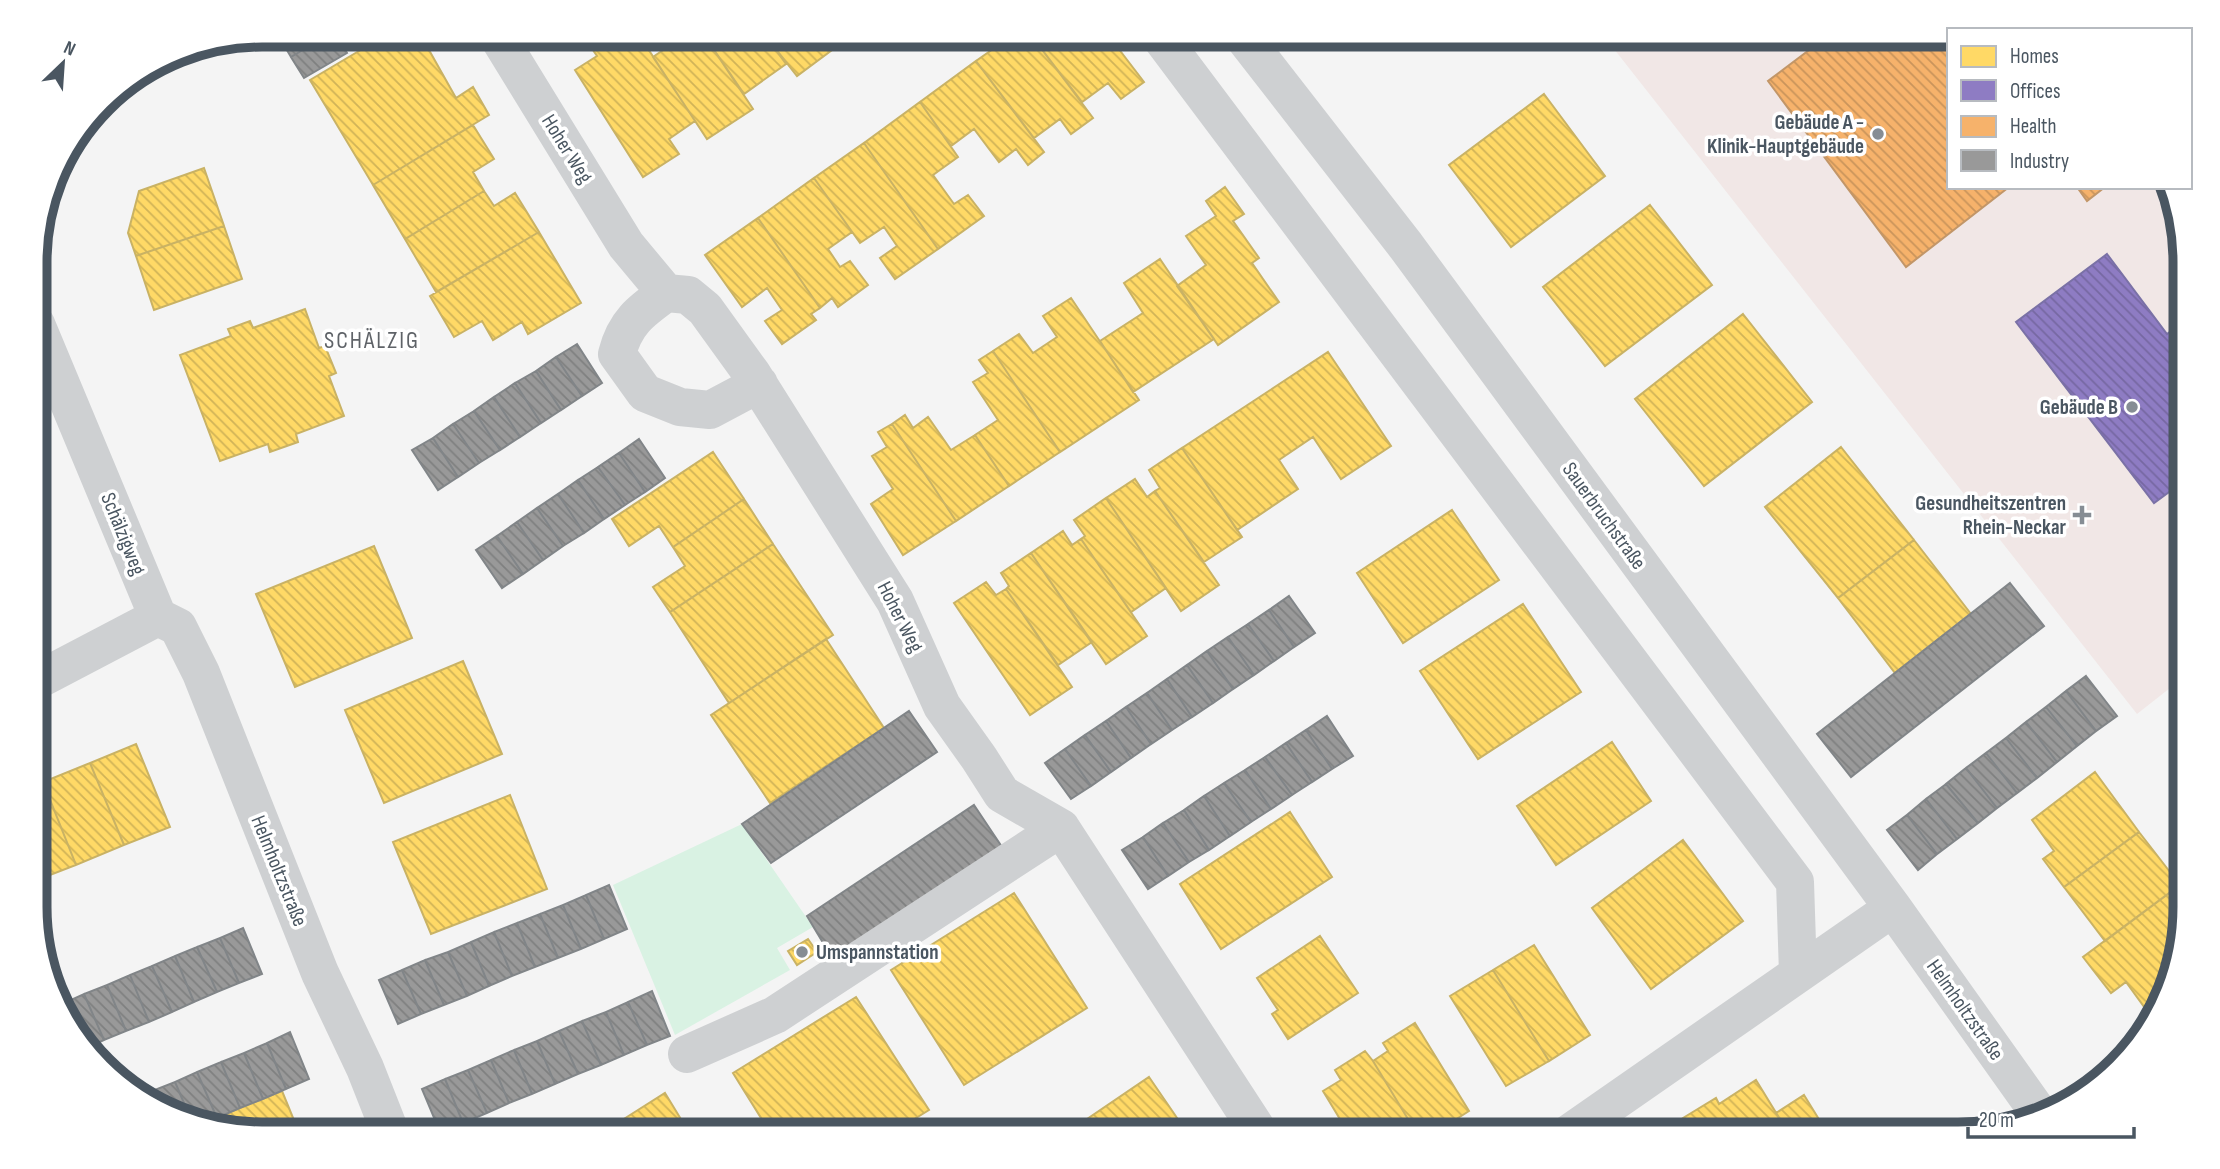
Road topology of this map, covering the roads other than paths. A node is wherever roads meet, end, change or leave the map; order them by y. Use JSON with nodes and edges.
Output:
{"nodes":[{"id":1,"x":1168,"y":47,"type":"edge"},
{"id":2,"x":1252,"y":47,"type":"edge"},
{"id":3,"x":506,"y":48,"type":"edge"},
{"id":4,"x":666,"y":293,"type":"junction"},
{"id":5,"x":48,"y":352,"type":"edge"},
{"id":6,"x":759,"y":384,"type":"junction"},
{"id":7,"x":158,"y":617,"type":"junction"},
{"id":8,"x":47,"y":675,"type":"edge"},
{"id":9,"x":1060,"y":828,"type":"junction"},
{"id":10,"x":1892,"y":908,"type":"junction"},
{"id":11,"x":1798,"y":974,"type":"junction"},
{"id":12,"x":687,"y":1054,"type":"dead end"},
{"id":13,"x":2035,"y":1107,"type":"edge"},
{"id":14,"x":1252,"y":1121,"type":"edge"},
{"id":15,"x":1586,"y":1121,"type":"edge"},
{"id":16,"x":386,"y":1122,"type":"edge"}],
"edges":[{"from":1,"to":11,"type":"street"},
{"from":2,"to":10,"type":"street","name":"Sauerbruchstraße"},
{"from":3,"to":4,"type":"street","name":"Hoher Weg"},
{"from":4,"to":6,"type":"street","name":"Hoher Weg"},
{"from":4,"to":6,"type":"street"},
{"from":5,"to":7,"type":"street","name":"Schälzigweg"},
{"from":6,"to":9,"type":"street","name":"Hoher Weg"},
{"from":7,"to":8,"type":"street"},
{"from":7,"to":16,"type":"street","name":"Helmholtzstraße"},
{"from":9,"to":12,"type":"street"},
{"from":9,"to":14,"type":"street","name":"Hoher Weg"},
{"from":10,"to":11,"type":"street"},
{"from":10,"to":13,"type":"street","name":"Helmholtzstraße"},
{"from":11,"to":15,"type":"street"}]}
